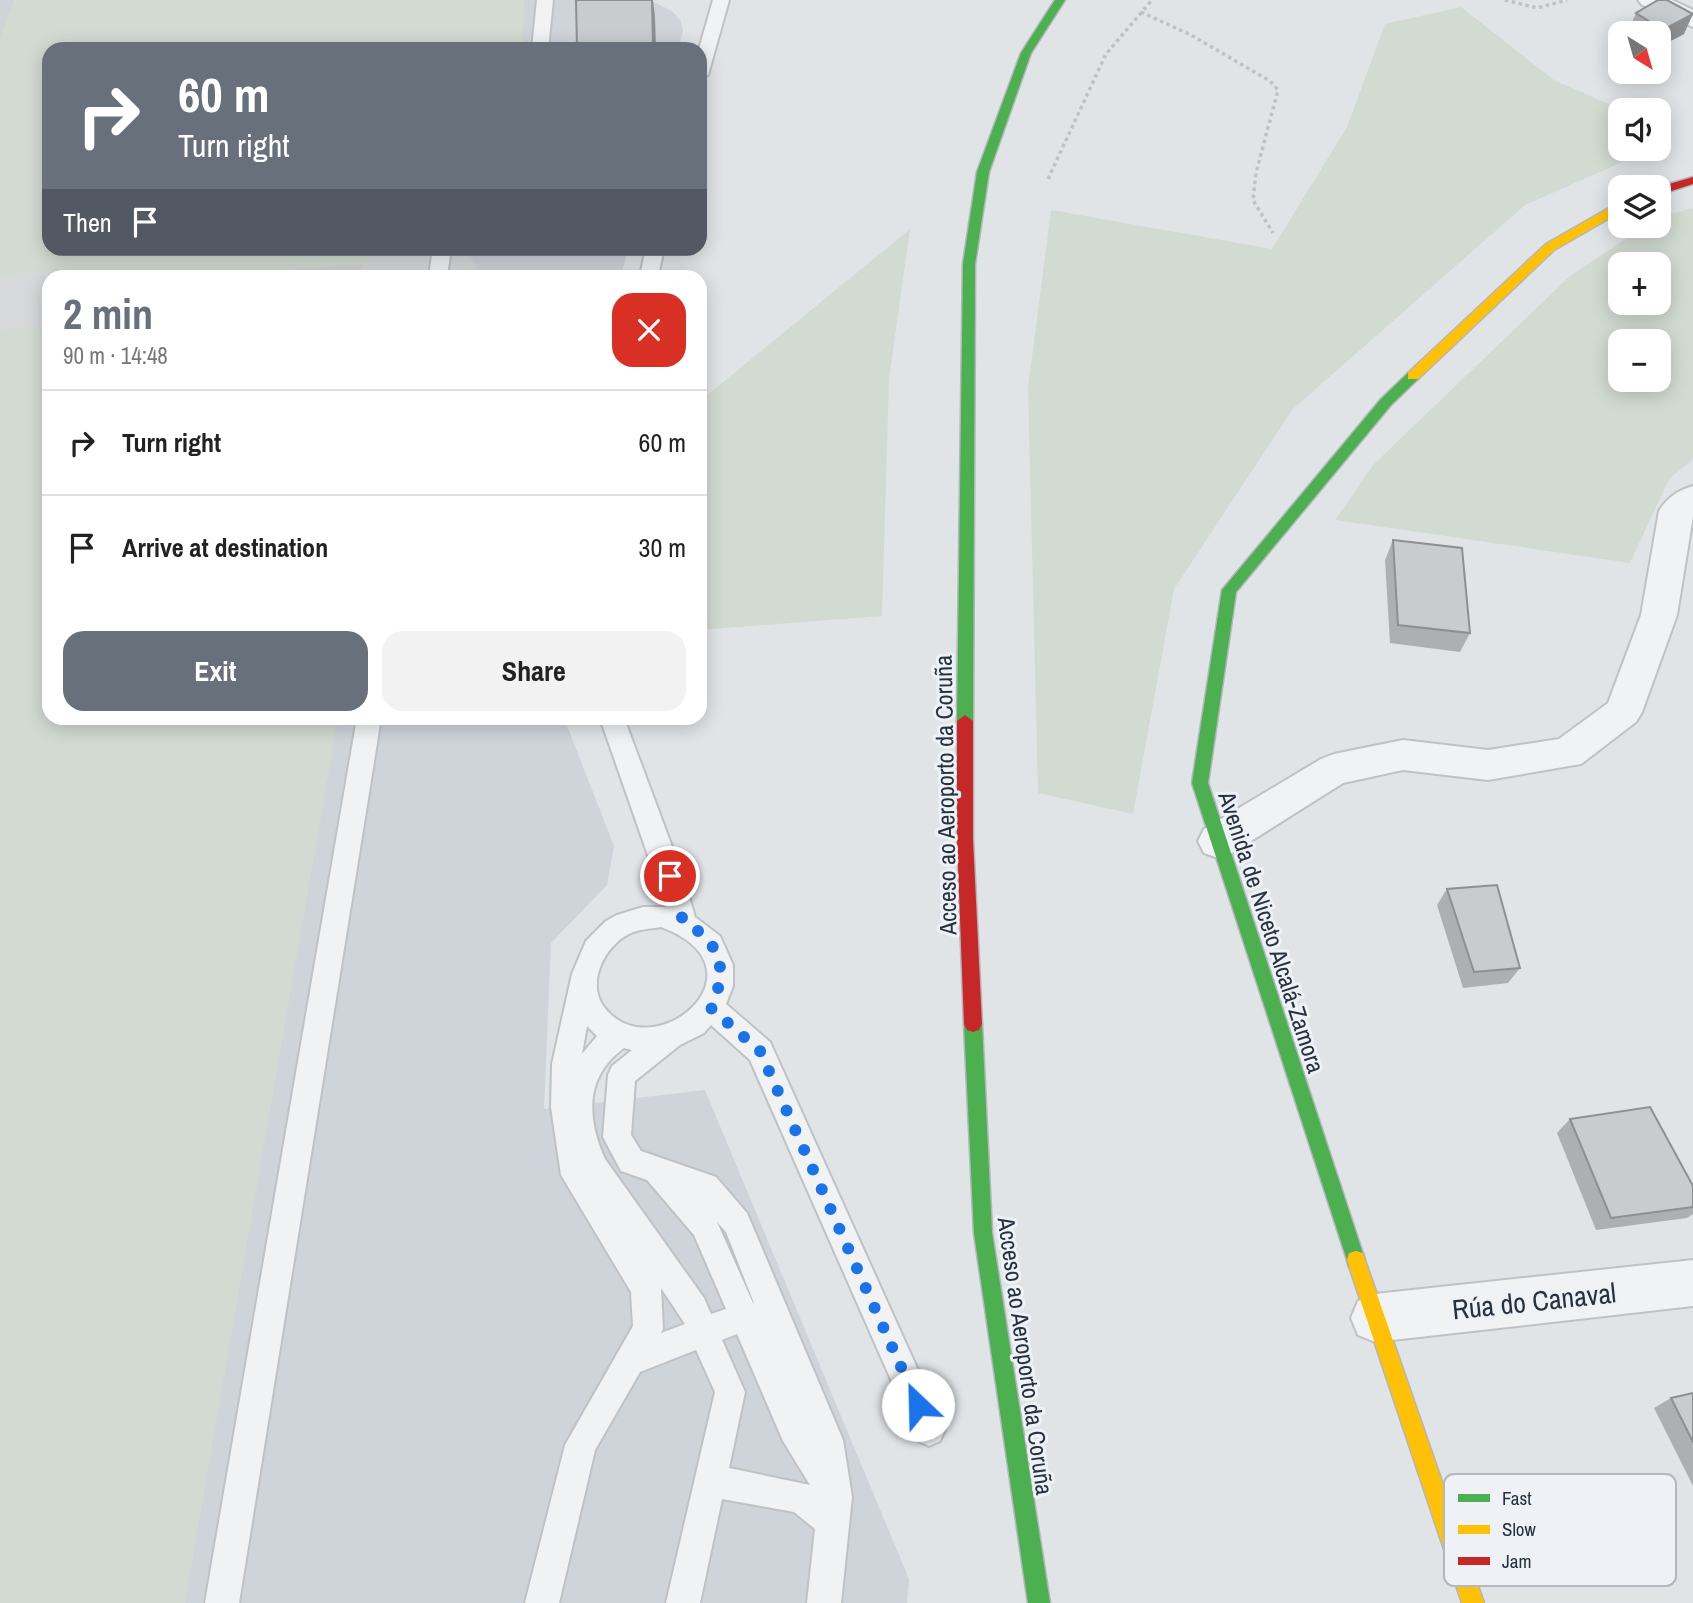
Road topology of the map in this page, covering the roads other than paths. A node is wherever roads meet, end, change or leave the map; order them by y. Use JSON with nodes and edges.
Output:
{"nodes":[{"id":1,"x":545,"y":0,"type":"edge"},
{"id":2,"x":1060,"y":0,"type":"edge"},
{"id":3,"x":1651,"y":0,"type":"edge"},
{"id":4,"x":714,"y":3,"type":"edge"},
{"id":5,"x":1693,"y":19,"type":"edge"},
{"id":6,"x":541,"y":42,"type":"edge"},
{"id":7,"x":706,"y":42,"type":"edge"},
{"id":8,"x":1693,"y":180,"type":"edge"},
{"id":9,"x":1671,"y":187,"type":"edge"},
{"id":10,"x":1608,"y":214,"type":"edge"},
{"id":11,"x":1693,"y":498,"type":"edge"},
{"id":12,"x":368,"y":725,"type":"edge"},
{"id":13,"x":615,"y":725,"type":"edge"},
{"id":14,"x":1218,"y":841,"type":"junction"},
{"id":15,"x":683,"y":921,"type":"junction"},
{"id":16,"x":583,"y":982,"type":"junction"},
{"id":17,"x":711,"y":1008,"type":"junction"},
{"id":18,"x":621,"y":1035,"type":"junction"},
{"id":19,"x":670,"y":1036,"type":"junction"},
{"id":20,"x":658,"y":1173,"type":"junction"},
{"id":21,"x":1693,"y":1283,"type":"edge"},
{"id":22,"x":745,"y":1316,"type":"junction"},
{"id":23,"x":1375,"y":1318,"type":"junction"},
{"id":24,"x":777,"y":1324,"type":"junction"},
{"id":25,"x":703,"y":1332,"type":"junction"},
{"id":26,"x":629,"y":1361,"type":"junction"},
{"id":27,"x":929,"y":1430,"type":"dead end"},
{"id":28,"x":711,"y":1481,"type":"junction"},
{"id":29,"x":834,"y":1510,"type":"junction"},
{"id":30,"x":1444,"y":1519,"type":"edge"},
{"id":31,"x":1467,"y":1586,"type":"edge"},
{"id":32,"x":222,"y":1603,"type":"edge"},
{"id":33,"x":542,"y":1603,"type":"edge"},
{"id":34,"x":683,"y":1603,"type":"edge"},
{"id":35,"x":824,"y":1603,"type":"edge"},
{"id":36,"x":1039,"y":1603,"type":"edge"},
{"id":37,"x":1473,"y":1603,"type":"edge"}],
"edges":[{"from":1,"to":6,"type":"lane"},
{"from":2,"to":36,"type":"highway","name":"Acceso ao Aeroporto da Coruña"},
{"from":3,"to":5,"type":"street"},
{"from":4,"to":7,"type":"lane"},
{"from":8,"to":9,"type":"highway"},
{"from":10,"to":14,"type":"highway","name":"Avenida de Niceto Alcalá-Zamora"},
{"from":11,"to":14,"type":"street"},
{"from":12,"to":32,"type":"lane"},
{"from":13,"to":15,"type":"lane"},
{"from":14,"to":23,"type":"highway","name":"Avenida de Niceto Alcalá-Zamora"},
{"from":15,"to":16,"type":"lane"},
{"from":15,"to":17,"type":"lane"},
{"from":16,"to":18,"type":"lane"},
{"from":16,"to":26,"type":"lane"},
{"from":17,"to":19,"type":"lane"},
{"from":17,"to":27,"type":"lane"},
{"from":18,"to":19,"type":"lane"},
{"from":18,"to":25,"type":"lane"},
{"from":19,"to":20,"type":"lane"},
{"from":20,"to":22,"type":"lane"},
{"from":20,"to":24,"type":"lane"},
{"from":21,"to":23,"type":"street","name":"Rúa do Canaval"},
{"from":22,"to":24,"type":"lane"},
{"from":22,"to":25,"type":"lane"},
{"from":22,"to":29,"type":"lane"},
{"from":23,"to":30,"type":"highway","name":"Avenida de Niceto Alcalá-Zamora"},
{"from":24,"to":29,"type":"lane"},
{"from":25,"to":26,"type":"lane"},
{"from":25,"to":28,"type":"lane"},
{"from":26,"to":33,"type":"lane"},
{"from":28,"to":29,"type":"lane"},
{"from":28,"to":34,"type":"lane"},
{"from":29,"to":35,"type":"lane"},
{"from":31,"to":37,"type":"highway","name":"Avenida de Niceto Alcalá-Zamora"}]}
